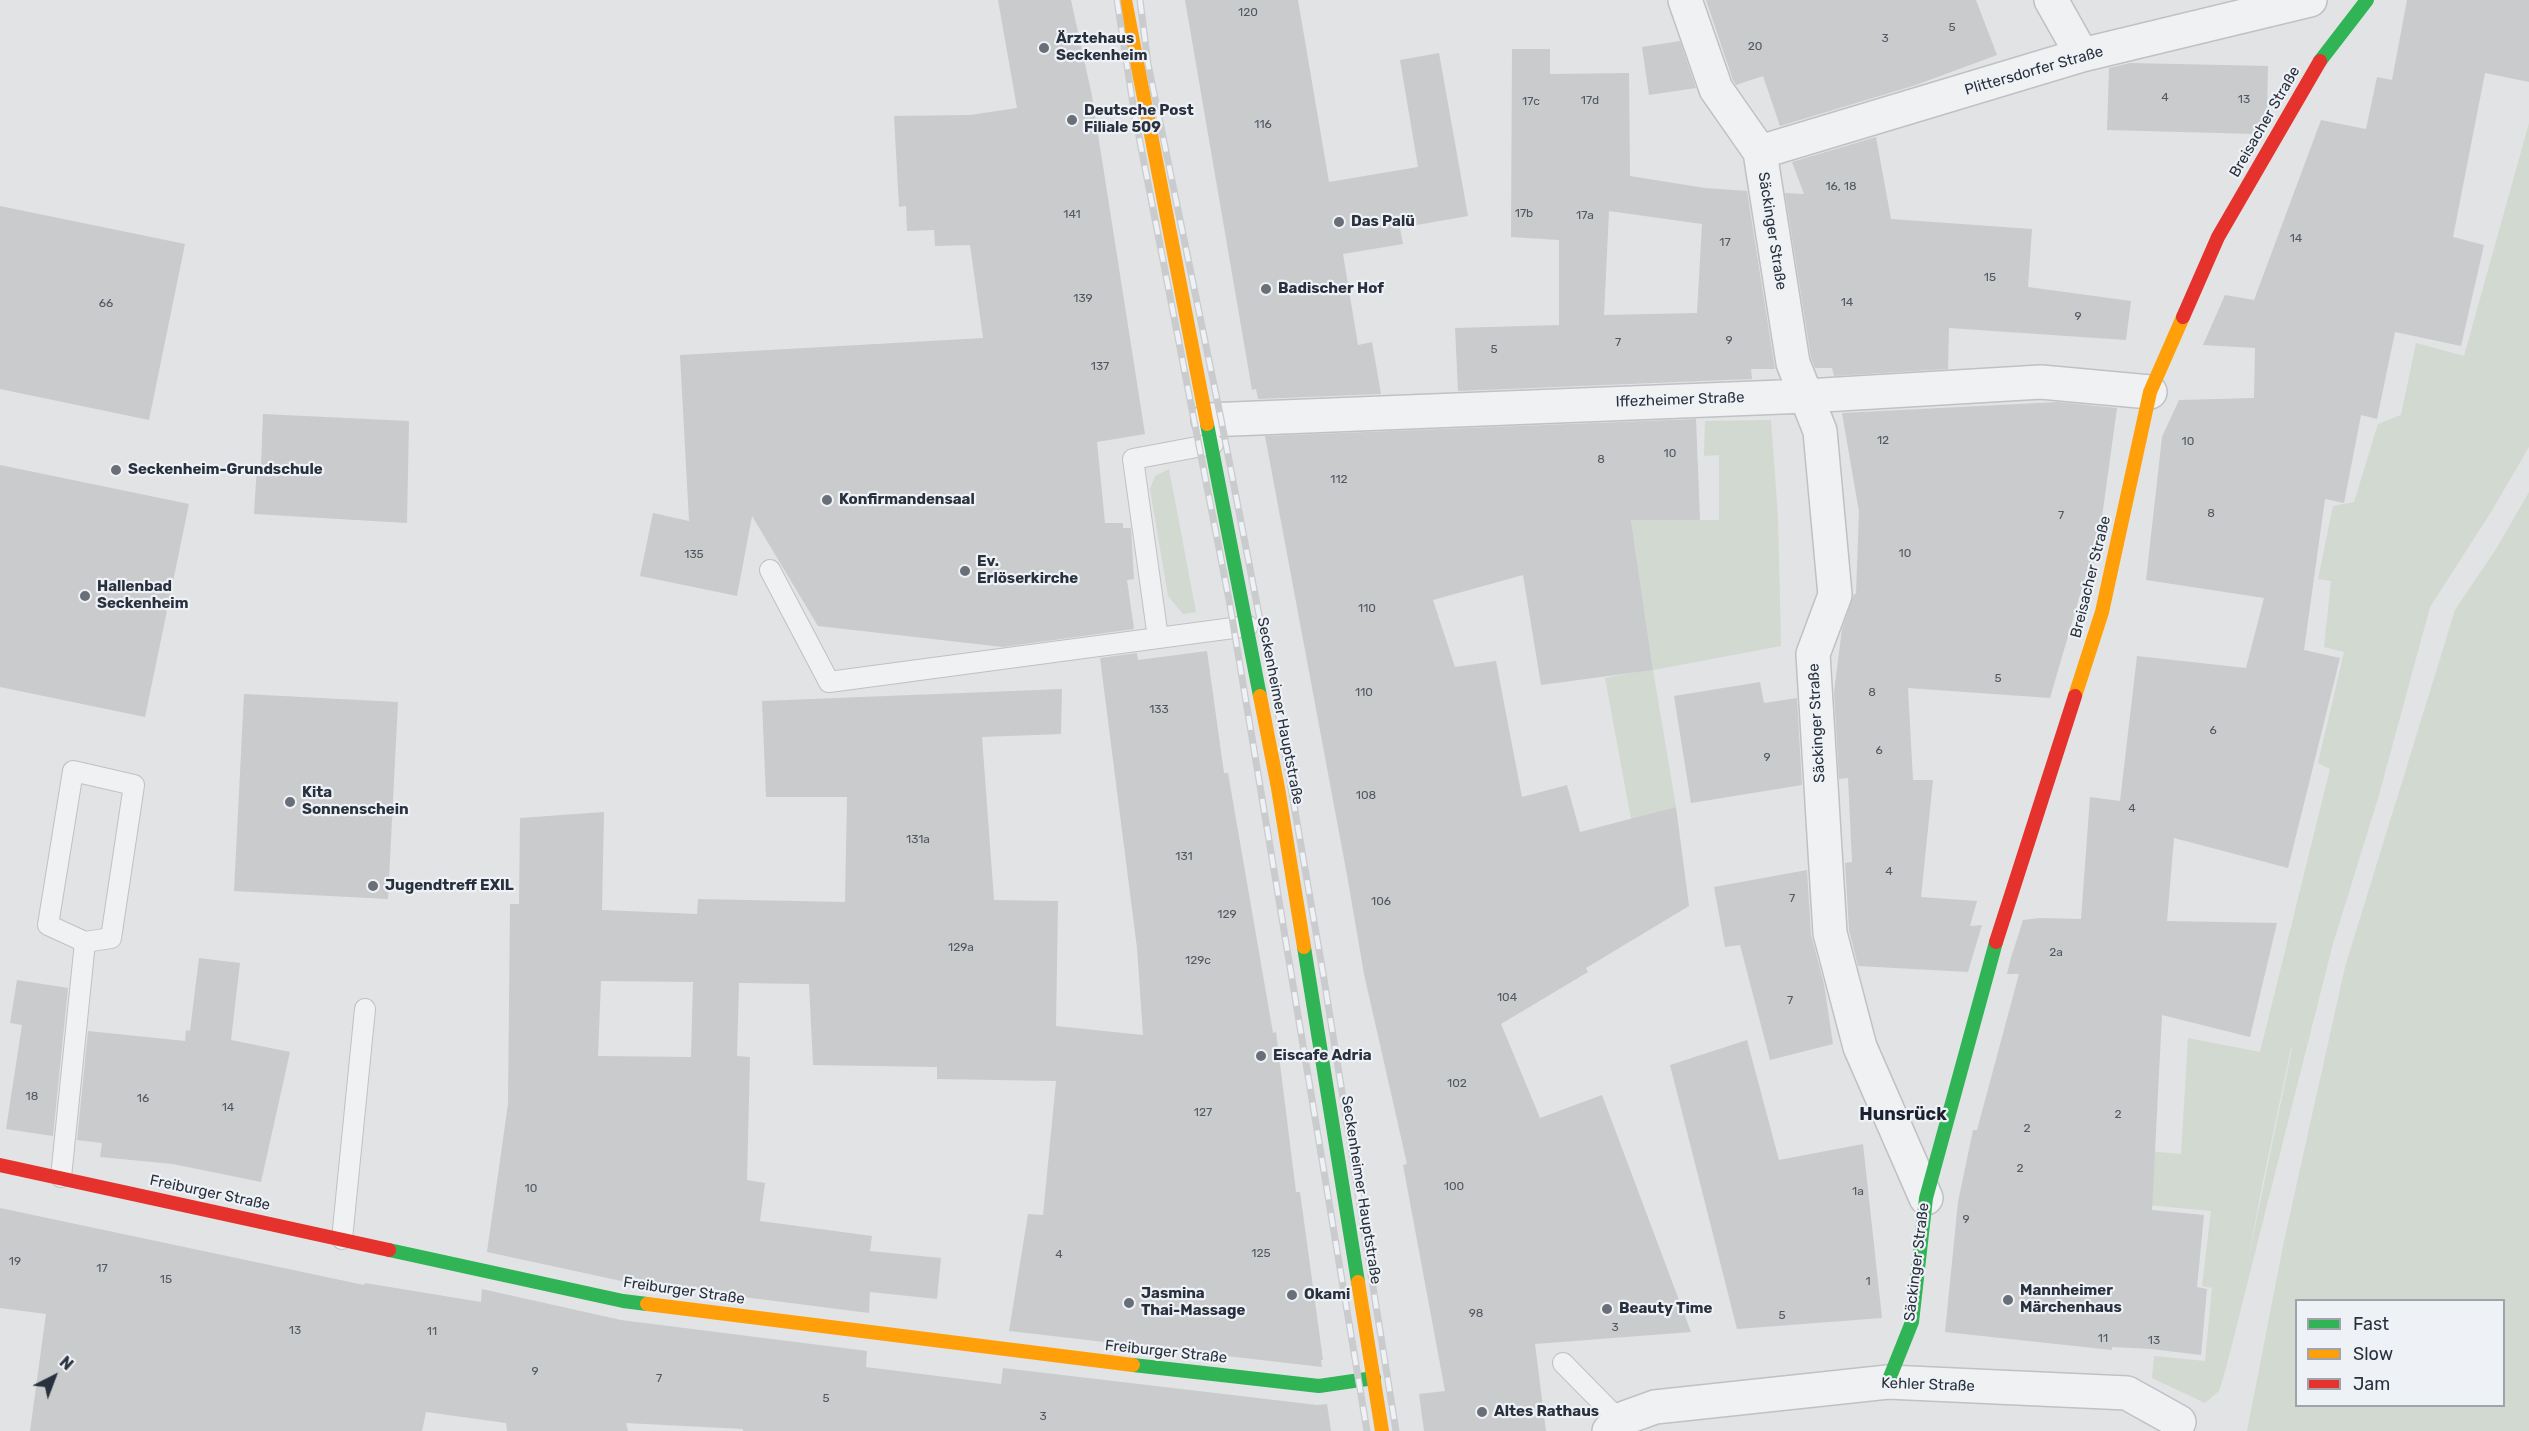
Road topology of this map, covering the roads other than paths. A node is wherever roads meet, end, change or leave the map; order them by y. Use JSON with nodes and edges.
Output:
{"nodes":[{"id":1,"x":1125,"y":0,"type":"edge"},
{"id":2,"x":1685,"y":0,"type":"edge"},
{"id":3,"x":2051,"y":0,"type":"edge"},
{"id":4,"x":2310,"y":0,"type":"edge"},
{"id":5,"x":2367,"y":0,"type":"edge"},
{"id":6,"x":2082,"y":55,"type":"junction"},
{"id":7,"x":1760,"y":152,"type":"junction"},
{"id":8,"x":2150,"y":392,"type":"junction"},
{"id":9,"x":1806,"y":396,"type":"junction"},
{"id":10,"x":1210,"y":432,"type":"junction"},
{"id":11,"x":770,"y":570,"type":"dead end"},
{"id":12,"x":1248,"y":626,"type":"junction"},
{"id":13,"x":1158,"y":638,"type":"junction"},
{"id":14,"x":85,"y":942,"type":"junction"},
{"id":15,"x":365,"y":1009,"type":"dead end"},
{"id":16,"x":0,"y":1165,"type":"edge"},
{"id":17,"x":61,"y":1177,"type":"junction"},
{"id":18,"x":1926,"y":1198,"type":"junction"},
{"id":19,"x":342,"y":1239,"type":"junction"},
{"id":20,"x":1563,"y":1363,"type":"dead end"},
{"id":21,"x":1374,"y":1378,"type":"junction"},
{"id":22,"x":1888,"y":1382,"type":"junction"},
{"id":23,"x":1614,"y":1426,"type":"edge"},
{"id":24,"x":2187,"y":1426,"type":"edge"},
{"id":25,"x":1382,"y":1431,"type":"edge"}],
"edges":[{"from":1,"to":10,"type":"street","name":"Seckenheimer Hauptstraße"},
{"from":2,"to":7,"type":"street","name":"Säckinger Straße"},
{"from":3,"to":6,"type":"street"},
{"from":4,"to":6,"type":"street","name":"Plittersdorfer Straße"},
{"from":5,"to":8,"type":"street","name":"Breisacher Straße"},
{"from":6,"to":7,"type":"street","name":"Plittersdorfer Straße"},
{"from":7,"to":9,"type":"street","name":"Säckinger Straße"},
{"from":8,"to":9,"type":"street","name":"Iffezheimer Straße"},
{"from":8,"to":18,"type":"street","name":"Breisacher Straße"},
{"from":9,"to":10,"type":"street","name":"Iffezheimer Straße"},
{"from":9,"to":18,"type":"street","name":"Säckinger Straße"},
{"from":10,"to":12,"type":"street","name":"Seckenheimer Hauptstraße"},
{"from":10,"to":13,"type":"lane"},
{"from":11,"to":13,"type":"lane"},
{"from":12,"to":13,"type":"lane"},
{"from":12,"to":21,"type":"street","name":"Seckenheimer Hauptstraße"},
{"from":14,"to":14,"type":"lane"},
{"from":14,"to":17,"type":"lane"},
{"from":15,"to":19,"type":"lane"},
{"from":16,"to":17,"type":"street","name":"Freiburger Straße"},
{"from":17,"to":19,"type":"street","name":"Freiburger Straße"},
{"from":18,"to":22,"type":"street","name":"Säckinger Straße"},
{"from":19,"to":21,"type":"street","name":"Freiburger Straße"},
{"from":20,"to":23,"type":"lane","name":"Kehler Straße"},
{"from":21,"to":25,"type":"street","name":"Seckenheimer Hauptstraße"},
{"from":22,"to":23,"type":"street","name":"Kehler Straße"},
{"from":22,"to":24,"type":"street","name":"Kehler Straße"}]}
